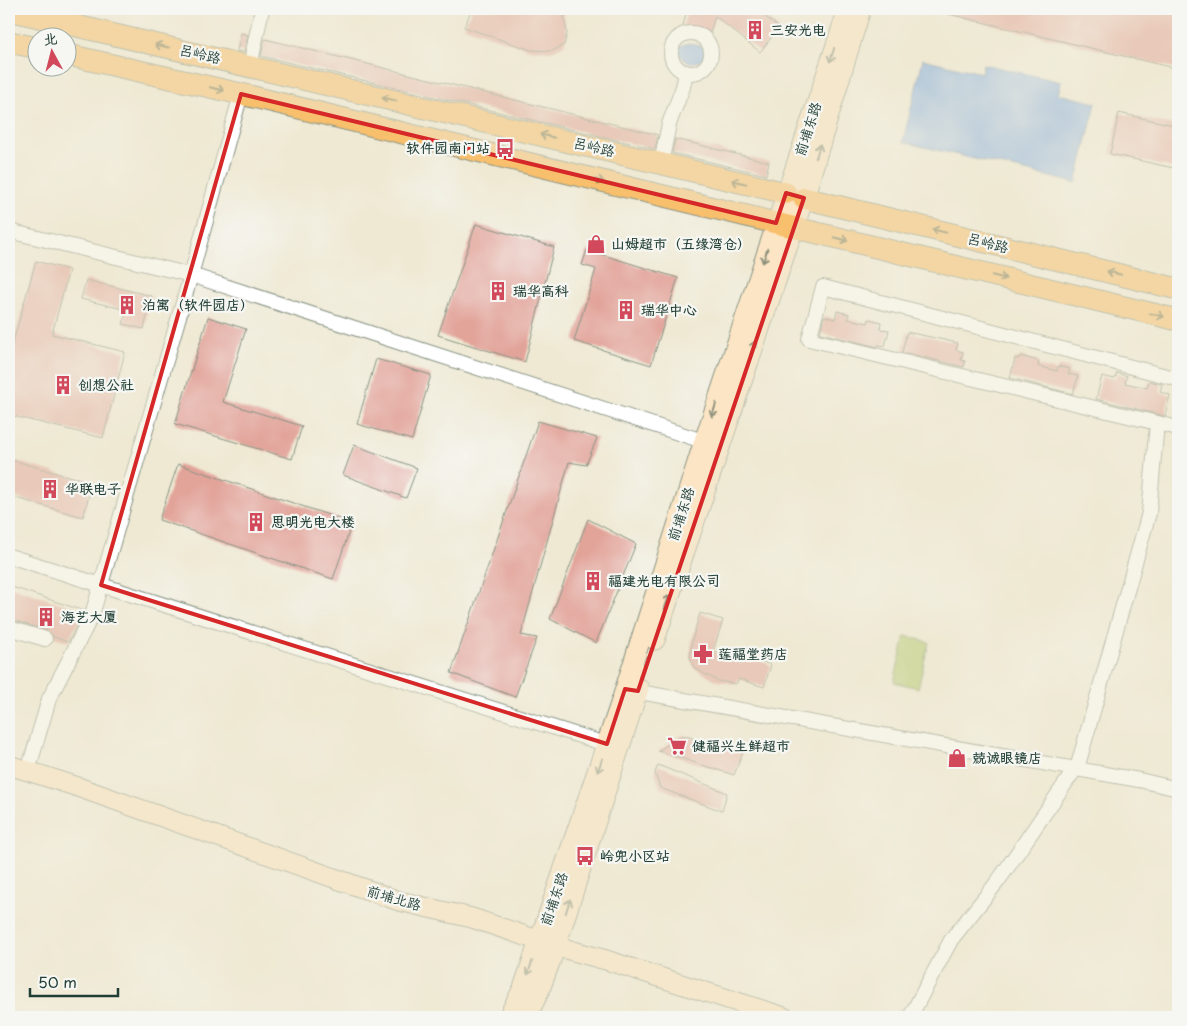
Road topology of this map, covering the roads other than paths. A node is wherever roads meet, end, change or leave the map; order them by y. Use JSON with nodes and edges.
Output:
{"nodes":[{"id":1,"x":262,"y":9,"type":"edge"},
{"id":2,"x":848,"y":9,"type":"edge"},
{"id":3,"x":861,"y":9,"type":"edge"},
{"id":4,"x":9,"y":10,"type":"edge"},
{"id":5,"x":9,"y":42,"type":"edge"},
{"id":6,"x":28,"y":46,"type":"edge"},
{"id":7,"x":78,"y":57,"type":"edge"},
{"id":8,"x":250,"y":66,"type":"junction"},
{"id":9,"x":686,"y":72,"type":"dead end"},
{"id":10,"x":242,"y":94,"type":"junction"},
{"id":11,"x":661,"y":163,"type":"junction"},
{"id":12,"x":795,"y":196,"type":"junction"},
{"id":13,"x":785,"y":225,"type":"junction"},
{"id":14,"x":9,"y":231,"type":"edge"},
{"id":15,"x":191,"y":275,"type":"junction"},
{"id":16,"x":1178,"y":289,"type":"edge"},
{"id":17,"x":1178,"y":320,"type":"edge"},
{"id":18,"x":1178,"y":379,"type":"edge"},
{"id":19,"x":1157,"y":423,"type":"junction"},
{"id":20,"x":1178,"y":428,"type":"edge"},
{"id":21,"x":712,"y":444,"type":"junction"},
{"id":22,"x":9,"y":556,"type":"edge"},
{"id":23,"x":101,"y":585,"type":"junction"},
{"id":24,"x":9,"y":628,"type":"edge"},
{"id":25,"x":45,"y":639,"type":"dead end"},
{"id":26,"x":632,"y":690,"type":"junction"},
{"id":27,"x":613,"y":746,"type":"junction"},
{"id":28,"x":9,"y":765,"type":"edge"},
{"id":29,"x":1075,"y":769,"type":"junction"},
{"id":30,"x":28,"y":771,"type":"junction"},
{"id":31,"x":1178,"y":789,"type":"edge"},
{"id":32,"x":547,"y":943,"type":"junction"},
{"id":33,"x":508,"y":1017,"type":"edge"},
{"id":34,"x":526,"y":1017,"type":"edge"},
{"id":35,"x":784,"y":1017,"type":"edge"},
{"id":36,"x":910,"y":1017,"type":"edge"}],
"edges":[{"from":1,"to":8,"type":"street"},
{"from":2,"to":12,"type":"main road","name":"前埔东路","one_way":true},
{"from":12,"to":3,"type":"main road","name":"前埔东路","one_way":true},
{"from":8,"to":4,"type":"main road","name":"吕岭路","one_way":true},
{"from":5,"to":6,"type":"main road"},
{"from":7,"to":10,"type":"main road","one_way":true},
{"from":11,"to":8,"type":"main road","name":"吕岭路","one_way":true},
{"from":9,"to":11,"type":"street"},
{"from":10,"to":13,"type":"main road","one_way":true},
{"from":10,"to":15,"type":"street"},
{"from":12,"to":11,"type":"main road","name":"吕岭路","one_way":true},
{"from":12,"to":13,"type":"main road","name":"前埔东路"},
{"from":16,"to":12,"type":"main road","name":"吕岭路","one_way":true},
{"from":13,"to":17,"type":"main road","one_way":true},
{"from":13,"to":21,"type":"main road","name":"前埔东路"},
{"from":14,"to":15,"type":"street"},
{"from":15,"to":21,"type":"street"},
{"from":15,"to":23,"type":"street"},
{"from":18,"to":19,"type":"street"},
{"from":19,"to":20,"type":"street"},
{"from":19,"to":29,"type":"street"},
{"from":21,"to":26,"type":"main road","name":"前埔东路"},
{"from":22,"to":23,"type":"street"},
{"from":23,"to":27,"type":"street"},
{"from":23,"to":30,"type":"street"},
{"from":24,"to":25,"type":"street"},
{"from":26,"to":27,"type":"main road","name":"前埔东路"},
{"from":26,"to":29,"type":"street"},
{"from":27,"to":32,"type":"main road","name":"前埔东路"},
{"from":28,"to":30,"type":"main road","name":"前埔北路"},
{"from":29,"to":31,"type":"street"},
{"from":29,"to":36,"type":"street"},
{"from":30,"to":32,"type":"main road","name":"前埔北路"},
{"from":32,"to":33,"type":"main road","name":"前埔东路","one_way":true},
{"from":32,"to":34,"type":"main road","name":"前埔东路"},
{"from":32,"to":35,"type":"main road","name":"前埔北路"}]}
